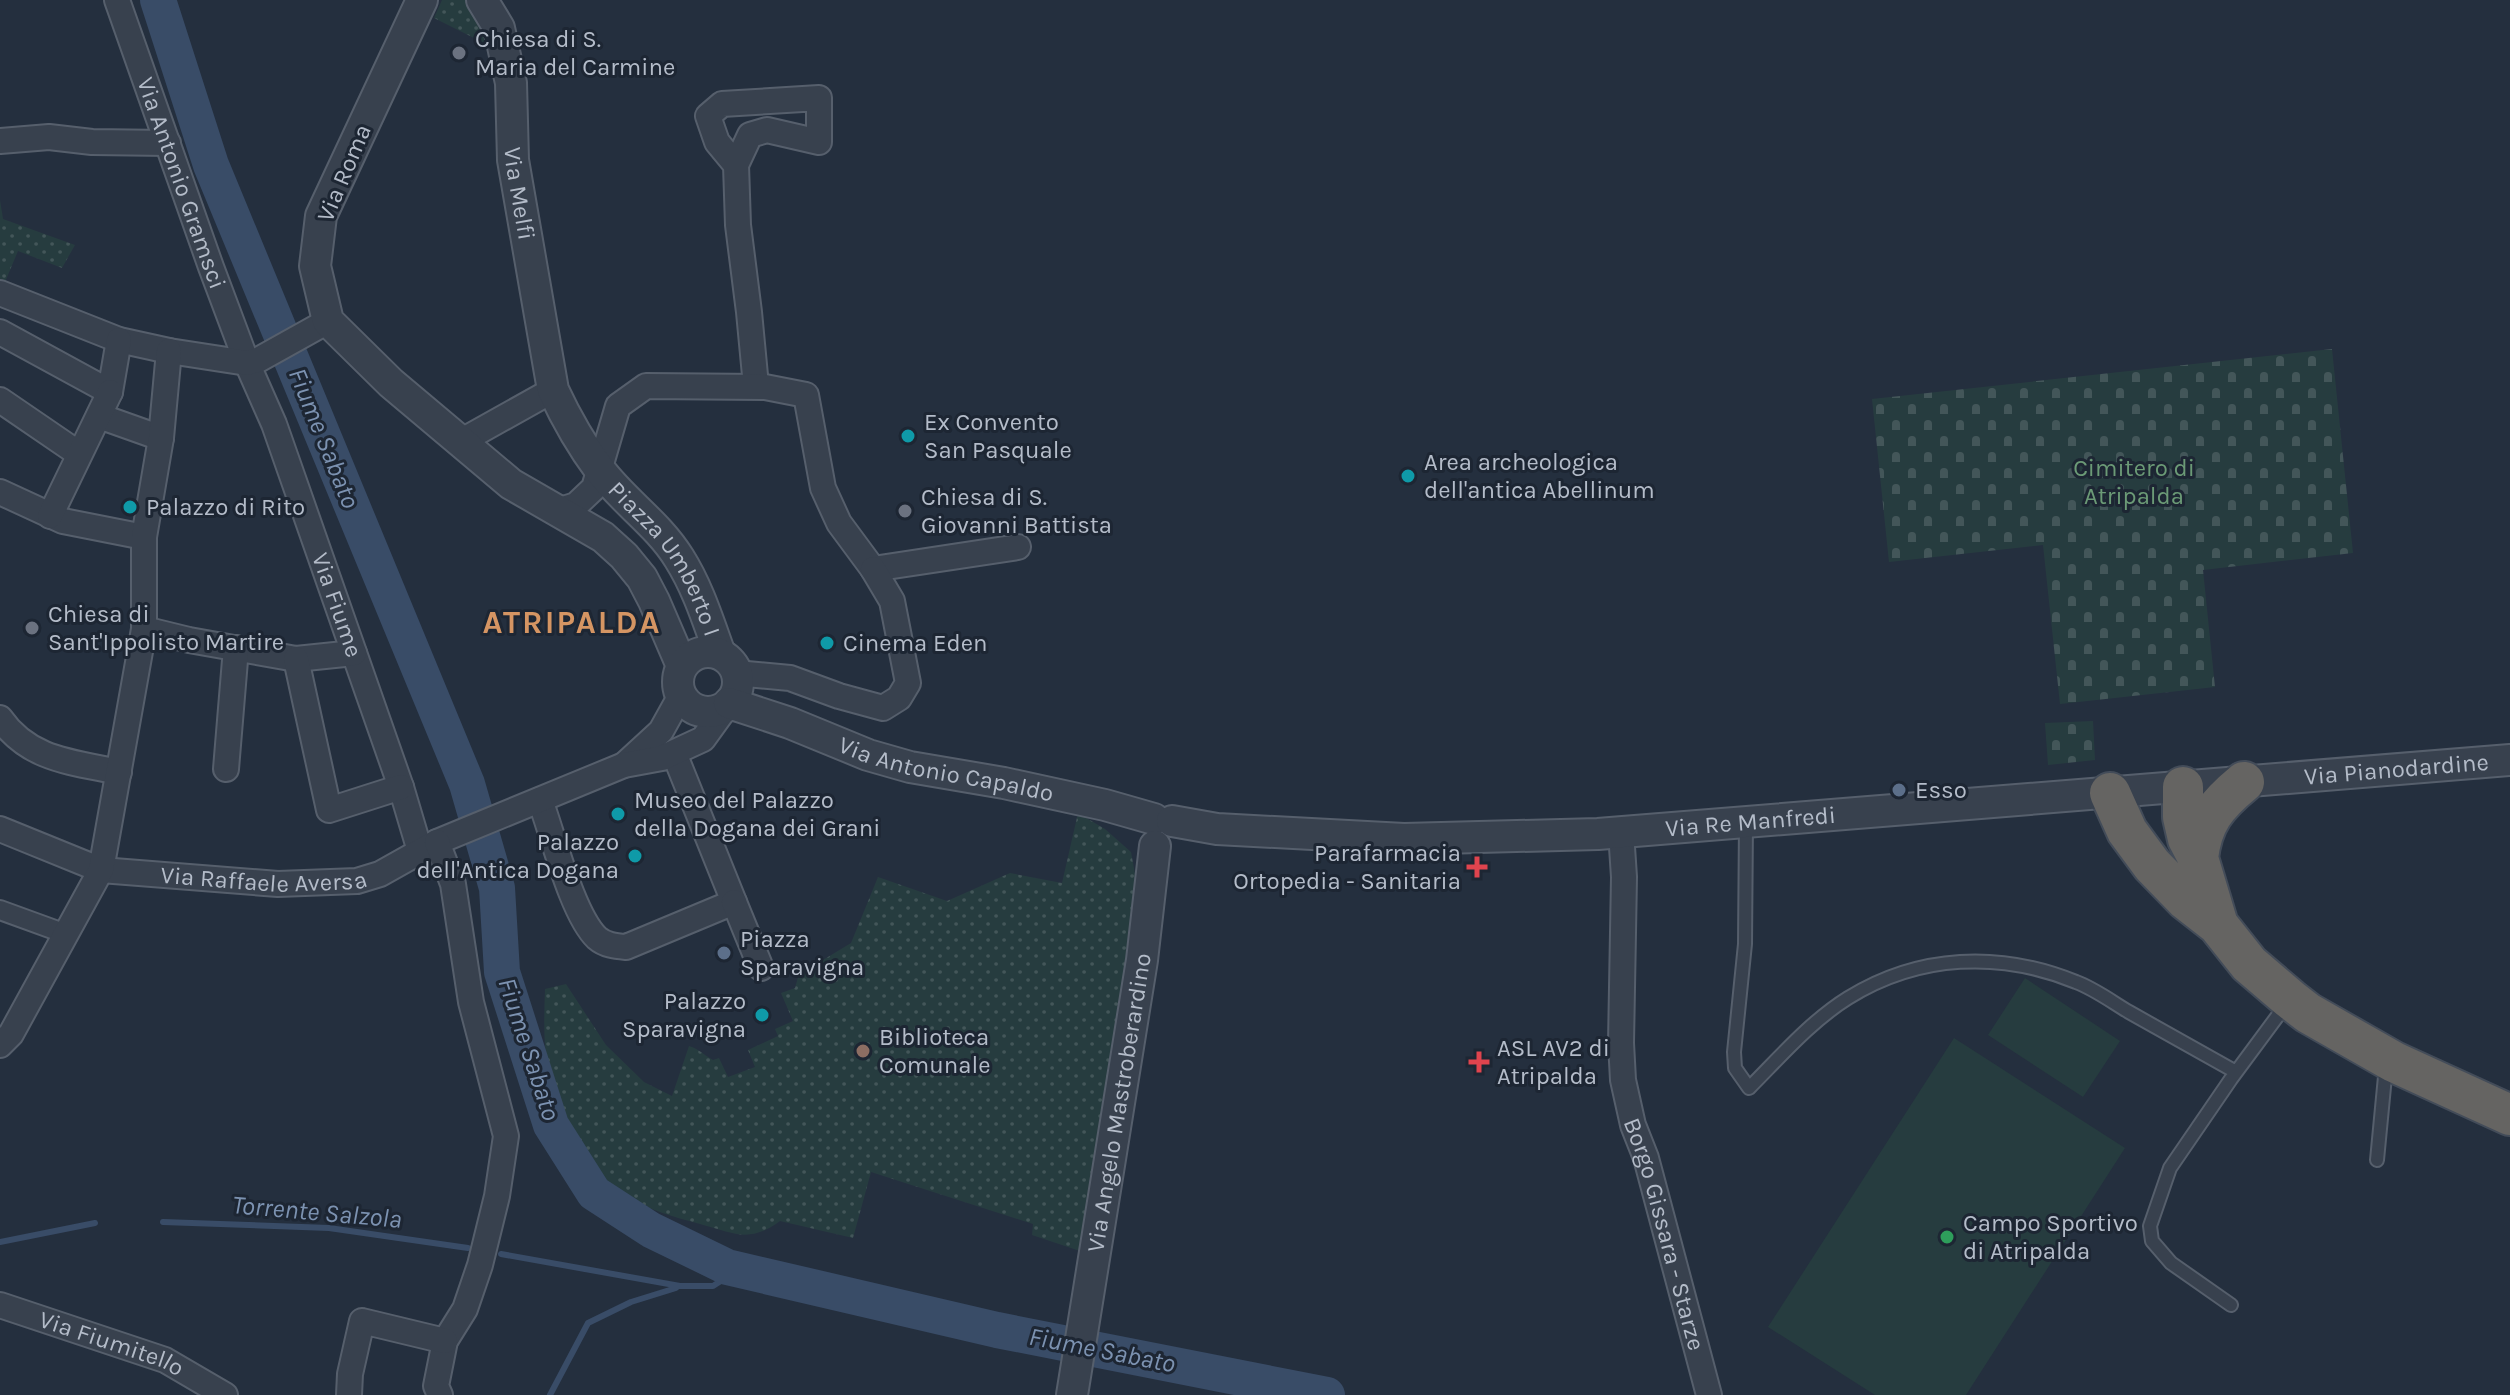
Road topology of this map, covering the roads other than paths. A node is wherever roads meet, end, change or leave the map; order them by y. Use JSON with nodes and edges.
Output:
{"nodes":[{"id":1,"x":117,"y":0,"type":"edge"},
{"id":2,"x":422,"y":0,"type":"edge"},
{"id":3,"x":482,"y":0,"type":"edge"},
{"id":4,"x":0,"y":141,"type":"edge"},
{"id":5,"x":168,"y":143,"type":"junction"},
{"id":6,"x":736,"y":165,"type":"junction"},
{"id":7,"x":0,"y":293,"type":"edge"},
{"id":8,"x":328,"y":321,"type":"junction"},
{"id":9,"x":0,"y":332,"type":"edge"},
{"id":10,"x":119,"y":340,"type":"junction"},
{"id":11,"x":169,"y":351,"type":"junction"},
{"id":12,"x":253,"y":362,"type":"junction"},
{"id":13,"x":756,"y":386,"type":"junction"},
{"id":14,"x":553,"y":390,"type":"junction"},
{"id":15,"x":110,"y":392,"type":"junction"},
{"id":16,"x":0,"y":400,"type":"edge"},
{"id":17,"x":99,"y":416,"type":"junction"},
{"id":18,"x":161,"y":438,"type":"junction"},
{"id":19,"x":460,"y":442,"type":"junction"},
{"id":20,"x":79,"y":454,"type":"junction"},
{"id":21,"x":600,"y":470,"type":"junction"},
{"id":22,"x":0,"y":492,"type":"edge"},
{"id":23,"x":560,"y":510,"type":"junction"},
{"id":24,"x":50,"y":516,"type":"junction"},
{"id":25,"x":144,"y":537,"type":"junction"},
{"id":26,"x":1018,"y":547,"type":"dead end"},
{"id":27,"x":873,"y":569,"type":"junction"},
{"id":28,"x":144,"y":629,"type":"junction"},
{"id":29,"x":236,"y":648,"type":"junction"},
{"id":30,"x":354,"y":653,"type":"junction"},
{"id":31,"x":296,"y":659,"type":"junction"},
{"id":32,"x":731,"y":678,"type":"junction"},
{"id":33,"x":682,"y":681,"type":"junction"},
{"id":34,"x":759,"y":712,"type":"junction"},
{"id":35,"x":0,"y":718,"type":"edge"},
{"id":36,"x":790,"y":723,"type":"junction"},
{"id":37,"x":703,"y":739,"type":"junction"},
{"id":38,"x":674,"y":753,"type":"junction"},
{"id":39,"x":2510,"y":760,"type":"edge"},
{"id":40,"x":624,"y":765,"type":"junction"},
{"id":41,"x":226,"y":769,"type":"dead end"},
{"id":42,"x":119,"y":772,"type":"junction"},
{"id":43,"x":2263,"y":780,"type":"junction"},
{"id":44,"x":401,"y":787,"type":"junction"},
{"id":45,"x":2183,"y":787,"type":"junction"},
{"id":46,"x":2110,"y":793,"type":"junction"},
{"id":47,"x":533,"y":803,"type":"junction"},
{"id":48,"x":1746,"y":822,"type":"junction"},
{"id":49,"x":0,"y":829,"type":"edge"},
{"id":50,"x":1621,"y":832,"type":"junction"},
{"id":51,"x":1161,"y":834,"type":"junction"},
{"id":52,"x":434,"y":844,"type":"junction"},
{"id":53,"x":2198,"y":858,"type":"junction"},
{"id":54,"x":101,"y":870,"type":"junction"},
{"id":55,"x":734,"y":902,"type":"junction"},
{"id":56,"x":0,"y":910,"type":"edge"},
{"id":57,"x":2218,"y":925,"type":"junction"},
{"id":58,"x":66,"y":934,"type":"junction"},
{"id":59,"x":761,"y":968,"type":"dead end"},
{"id":60,"x":2290,"y":999,"type":"junction"},
{"id":61,"x":0,"y":1045,"type":"edge"},
{"id":62,"x":2387,"y":1059,"type":"junction"},
{"id":63,"x":2236,"y":1072,"type":"junction"},
{"id":64,"x":2510,"y":1115,"type":"edge"},
{"id":65,"x":2377,"y":1160,"type":"dead end"},
{"id":66,"x":0,"y":1305,"type":"edge"},
{"id":67,"x":2231,"y":1305,"type":"dead end"},
{"id":68,"x":445,"y":1341,"type":"junction"},
{"id":69,"x":1073,"y":1392,"type":"edge"},
{"id":70,"x":226,"y":1393,"type":"edge"},
{"id":71,"x":349,"y":1395,"type":"edge"},
{"id":72,"x":440,"y":1395,"type":"edge"},
{"id":73,"x":1709,"y":1395,"type":"edge"}],
"edges":[{"from":1,"to":5,"type":"street","name":"Via Antonio Gramsci"},
{"from":2,"to":8,"type":"street","name":"Via Roma"},
{"from":3,"to":14,"type":"street","name":"Via Melfi"},
{"from":4,"to":5,"type":"street"},
{"from":5,"to":12,"type":"street","name":"Via Antonio Gramsci"},
{"from":6,"to":6,"type":"street"},
{"from":6,"to":13,"type":"street"},
{"from":7,"to":10,"type":"street"},
{"from":8,"to":12,"type":"street"},
{"from":8,"to":19,"type":"street"},
{"from":9,"to":15,"type":"street"},
{"from":10,"to":11,"type":"street"},
{"from":10,"to":15,"type":"street"},
{"from":11,"to":12,"type":"street"},
{"from":11,"to":18,"type":"street"},
{"from":12,"to":30,"type":"street","name":"Via Fiume"},
{"from":13,"to":21,"type":"street"},
{"from":13,"to":27,"type":"street"},
{"from":14,"to":19,"type":"street"},
{"from":14,"to":21,"type":"street","name":"Piazza Umberto I"},
{"from":15,"to":17,"type":"street"},
{"from":16,"to":20,"type":"street"},
{"from":17,"to":18,"type":"street"},
{"from":17,"to":20,"type":"street"},
{"from":18,"to":25,"type":"street"},
{"from":19,"to":23,"type":"street","name":"Piazza Umberto I"},
{"from":20,"to":24,"type":"street"},
{"from":21,"to":23,"type":"street","name":"Piazza Umberto I"},
{"from":21,"to":32,"type":"street","name":"Piazza Umberto I"},
{"from":22,"to":24,"type":"street"},
{"from":23,"to":33,"type":"street","name":"Piazza Umberto I"},
{"from":24,"to":25,"type":"street"},
{"from":25,"to":28,"type":"street"},
{"from":26,"to":27,"type":"street"},
{"from":27,"to":32,"type":"street"},
{"from":28,"to":29,"type":"street"},
{"from":28,"to":42,"type":"street"},
{"from":29,"to":31,"type":"street"},
{"from":29,"to":41,"type":"street"},
{"from":30,"to":31,"type":"street"},
{"from":30,"to":44,"type":"street","name":"Via Fiume"},
{"from":31,"to":44,"type":"street"},
{"from":32,"to":33,"type":"street","name":"Piazza Umberto I"},
{"from":32,"to":33,"type":"street"},
{"from":32,"to":34,"type":"street"},
{"from":32,"to":36,"type":"street"},
{"from":32,"to":37,"type":"street"},
{"from":33,"to":40,"type":"street"},
{"from":34,"to":36,"type":"street"},
{"from":34,"to":37,"type":"street"},
{"from":35,"to":42,"type":"street"},
{"from":36,"to":51,"type":"street","name":"Via Antonio Capaldo"},
{"from":37,"to":38,"type":"street"},
{"from":38,"to":40,"type":"street"},
{"from":38,"to":55,"type":"street"},
{"from":39,"to":43,"type":"street","name":"Via Pianodardine"},
{"from":40,"to":47,"type":"street"},
{"from":42,"to":54,"type":"street"},
{"from":43,"to":45,"type":"street","name":"Via Re Manfredi"},
{"from":43,"to":53,"type":"highway"},
{"from":44,"to":52,"type":"street","name":"Via Fiume"},
{"from":45,"to":46,"type":"street","name":"Via Re Manfredi"},
{"from":45,"to":53,"type":"highway"},
{"from":46,"to":48,"type":"street","name":"Via Re Manfredi"},
{"from":46,"to":57,"type":"highway"},
{"from":47,"to":52,"type":"street"},
{"from":47,"to":55,"type":"street"},
{"from":48,"to":50,"type":"street","name":"Via Re Manfredi"},
{"from":48,"to":63,"type":"lane"},
{"from":49,"to":54,"type":"street","name":"Via Raffaele Aversa"},
{"from":50,"to":51,"type":"street","name":"Via Re Manfredi"},
{"from":50,"to":73,"type":"street","name":"Borgo Gissara - Starze"},
{"from":51,"to":69,"type":"street","name":"Via Angelo Mastroberardino"},
{"from":52,"to":54,"type":"street","name":"Via Raffaele Aversa"},
{"from":52,"to":68,"type":"street","name":"Via Fiume"},
{"from":53,"to":57,"type":"highway"},
{"from":54,"to":58,"type":"street"},
{"from":55,"to":59,"type":"street"},
{"from":56,"to":58,"type":"street"},
{"from":57,"to":60,"type":"highway"},
{"from":58,"to":61,"type":"street"},
{"from":60,"to":62,"type":"highway"},
{"from":60,"to":63,"type":"lane"},
{"from":62,"to":64,"type":"highway"},
{"from":62,"to":65,"type":"lane"},
{"from":63,"to":67,"type":"lane"},
{"from":66,"to":70,"type":"street","name":"Via Fiumitello"},
{"from":68,"to":71,"type":"street"},
{"from":68,"to":72,"type":"street","name":"Via Fiume"}]}
